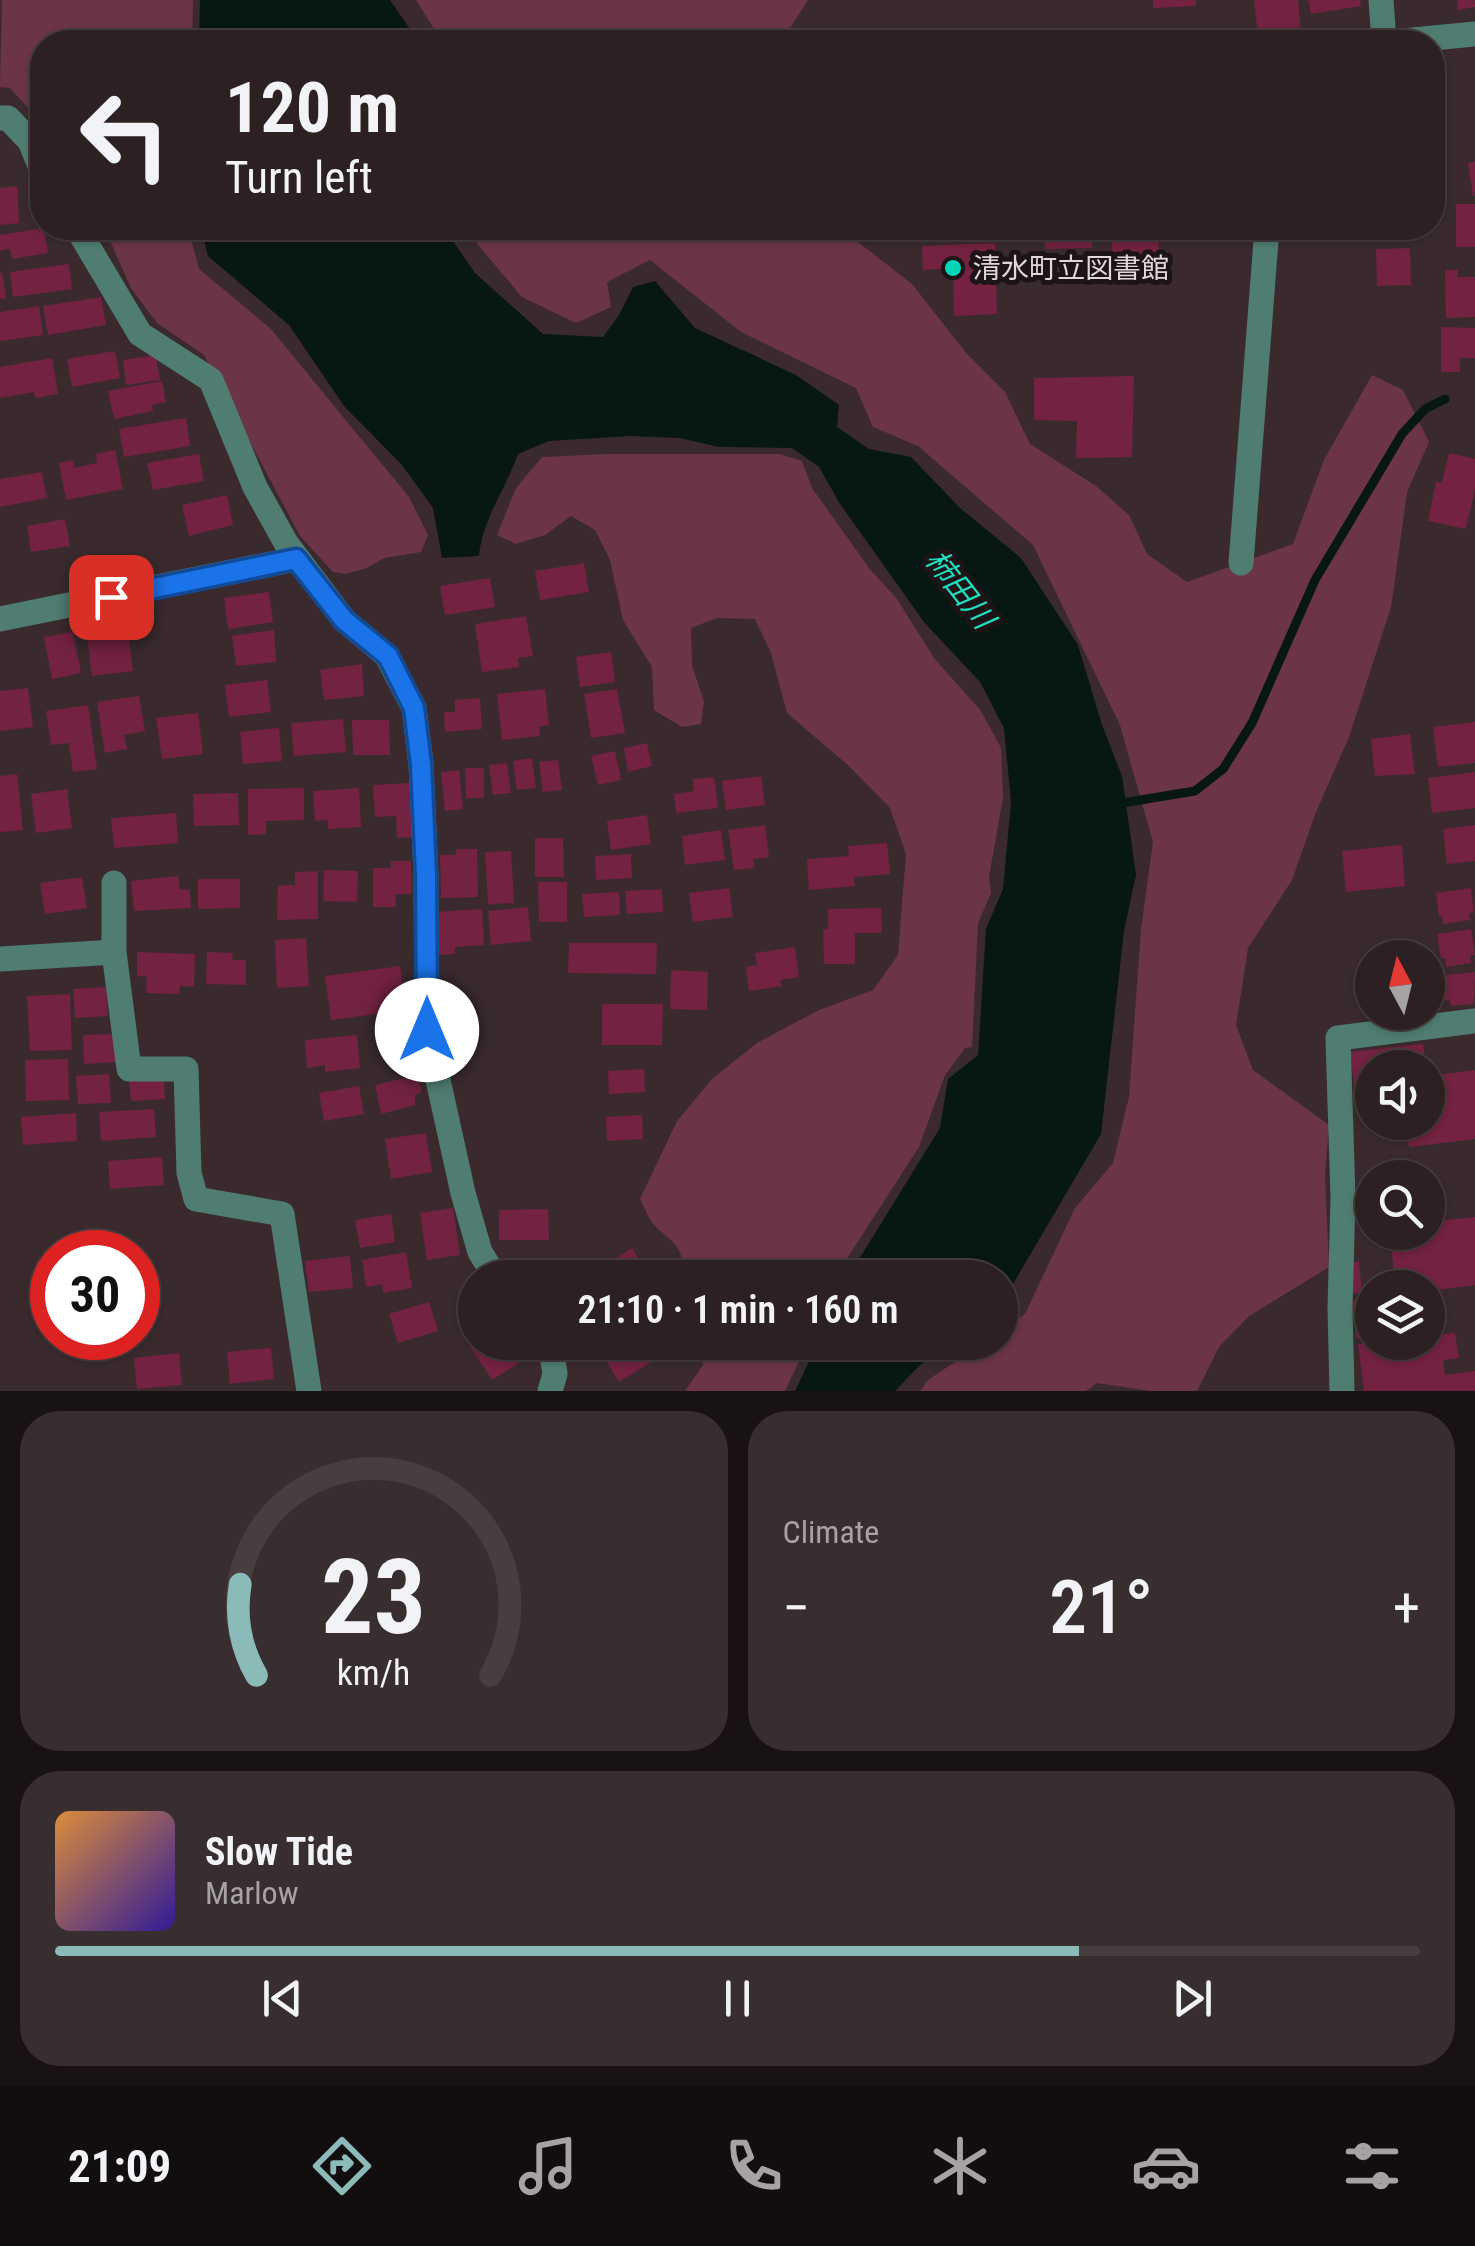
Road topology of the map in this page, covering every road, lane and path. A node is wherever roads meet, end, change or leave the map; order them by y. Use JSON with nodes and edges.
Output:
{"nodes":[{"id":1,"x":1381,"y":0,"type":"edge"},
{"id":2,"x":1386,"y":30,"type":"edge"},
{"id":3,"x":1475,"y":34,"type":"edge"},
{"id":4,"x":1445,"y":37,"type":"edge"},
{"id":5,"x":0,"y":118,"type":"edge"},
{"id":6,"x":30,"y":141,"type":"edge"},
{"id":7,"x":84,"y":240,"type":"edge"},
{"id":8,"x":1267,"y":240,"type":"edge"},
{"id":9,"x":296,"y":559,"type":"junction"},
{"id":10,"x":1241,"y":563,"type":"dead end"},
{"id":11,"x":0,"y":619,"type":"edge"},
{"id":12,"x":114,"y":884,"type":"dead end"},
{"id":13,"x":114,"y":952,"type":"junction"},
{"id":14,"x":0,"y":959,"type":"edge"},
{"id":15,"x":1475,"y":1021,"type":"edge"},
{"id":16,"x":485,"y":1260,"type":"edge"},
{"id":17,"x":553,"y":1360,"type":"edge"},
{"id":18,"x":309,"y":1391,"type":"edge"},
{"id":19,"x":550,"y":1391,"type":"edge"},
{"id":20,"x":1342,"y":1391,"type":"edge"}],
"edges":[{"from":1,"to":2,"type":"street"},
{"from":3,"to":4,"type":"street"},
{"from":5,"to":6,"type":"street"},
{"from":7,"to":9,"type":"street"},
{"from":8,"to":10,"type":"street"},
{"from":9,"to":11,"type":"street"},
{"from":9,"to":16,"type":"street"},
{"from":12,"to":13,"type":"street"},
{"from":13,"to":14,"type":"street"},
{"from":13,"to":18,"type":"street"},
{"from":15,"to":20,"type":"street"},
{"from":17,"to":19,"type":"street"}]}
